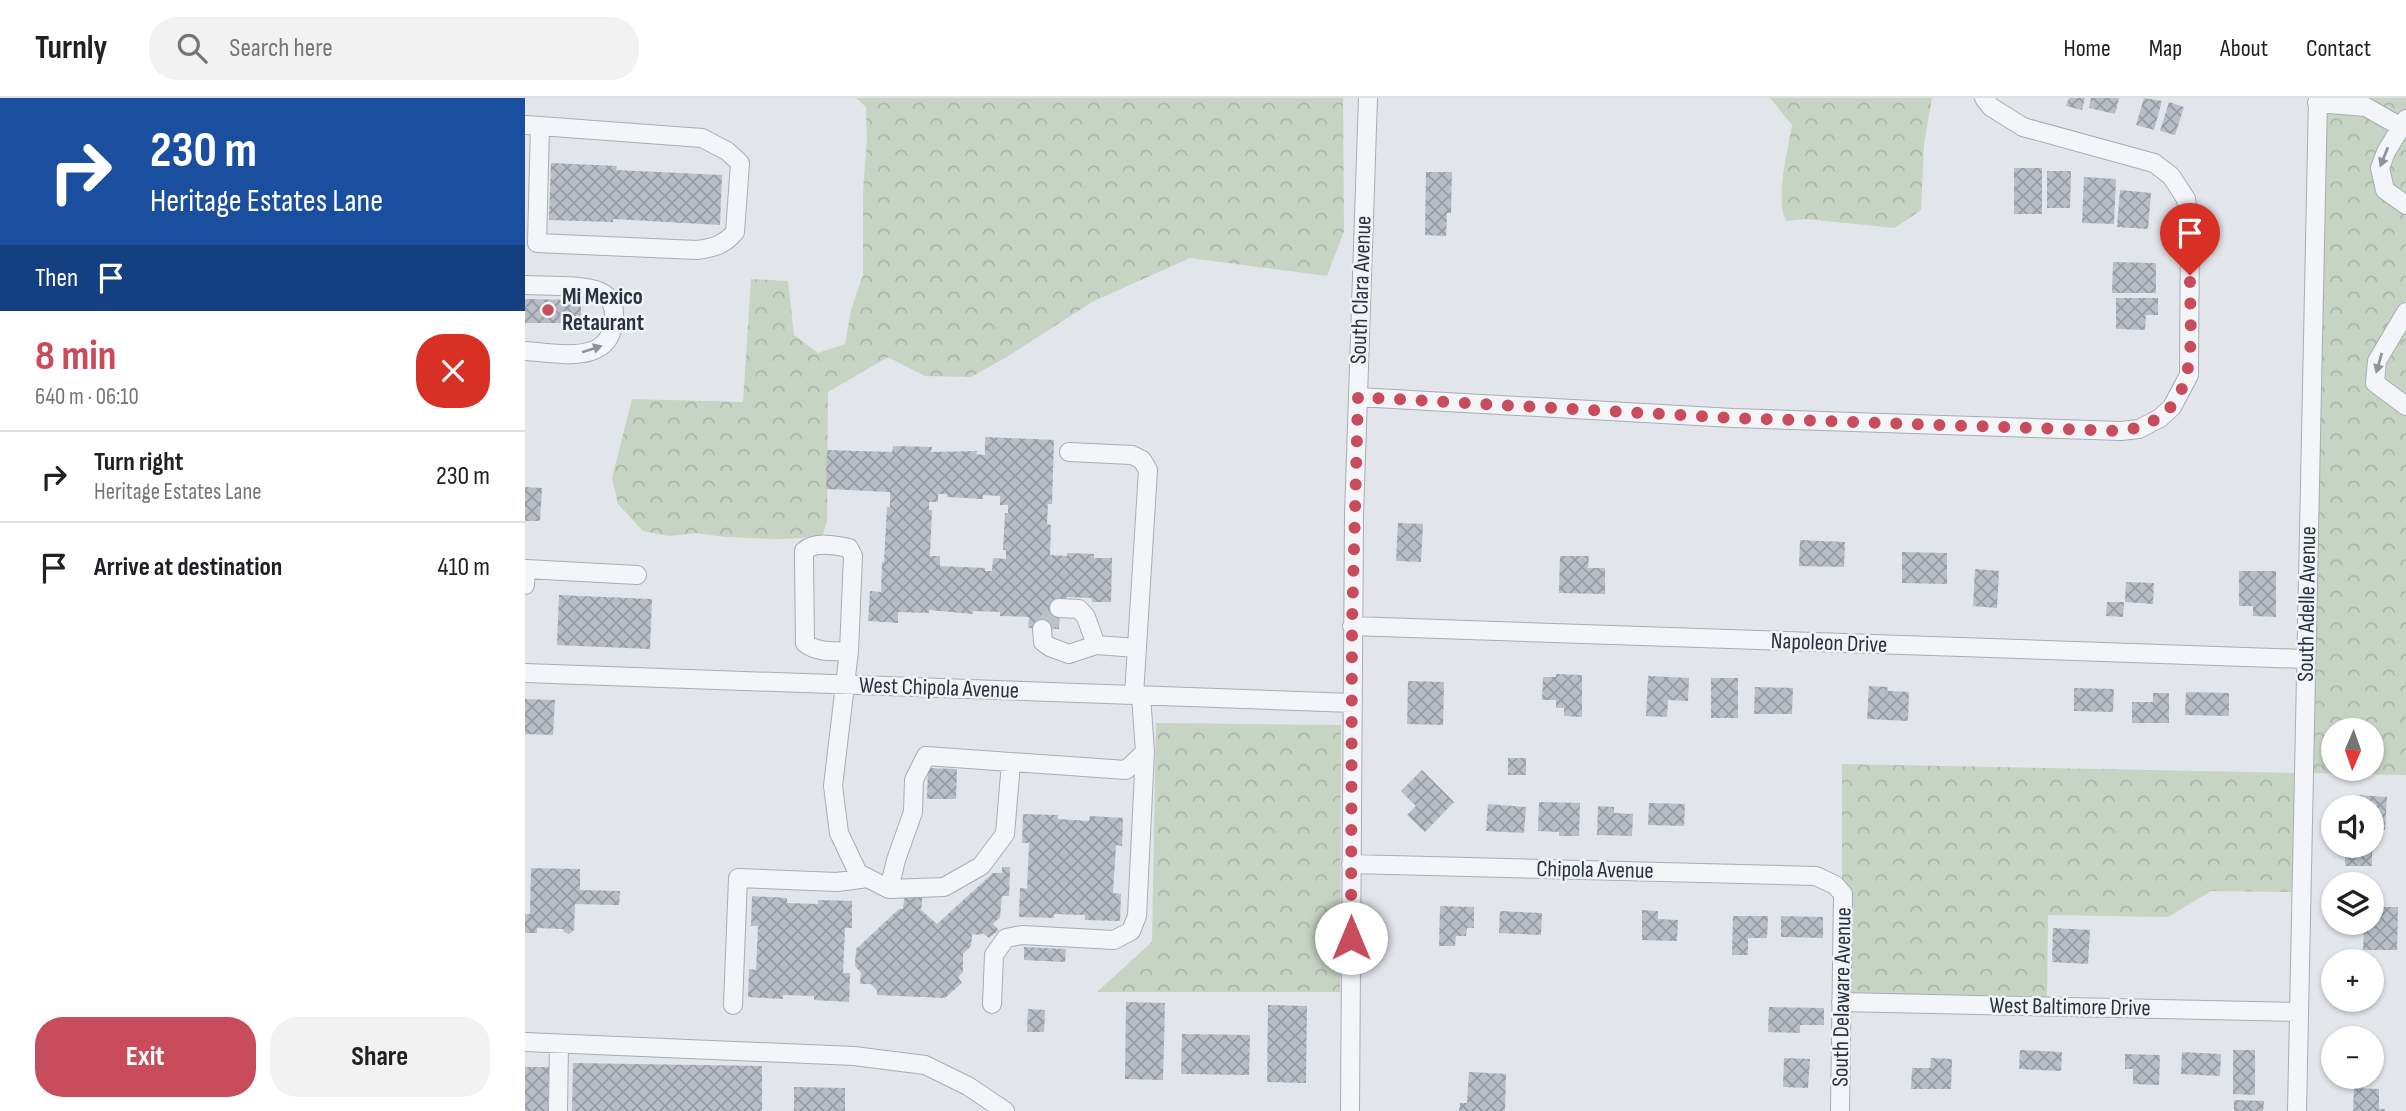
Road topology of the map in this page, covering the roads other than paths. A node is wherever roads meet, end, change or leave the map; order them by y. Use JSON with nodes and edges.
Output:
{"nodes":[{"id":1,"x":1368,"y":98,"type":"edge"},
{"id":2,"x":1985,"y":98,"type":"edge"},
{"id":3,"x":2317,"y":100,"type":"edge"},
{"id":4,"x":2403,"y":123,"type":"edge"},
{"id":5,"x":532,"y":125,"type":"edge"},
{"id":6,"x":2406,"y":205,"type":"edge"},
{"id":7,"x":525,"y":285,"type":"edge"},
{"id":8,"x":2406,"y":312,"type":"edge"},
{"id":9,"x":525,"y":351,"type":"edge"},
{"id":10,"x":1358,"y":397,"type":"junction"},
{"id":11,"x":2406,"y":406,"type":"edge"},
{"id":12,"x":1069,"y":452,"type":"dead end"},
{"id":13,"x":637,"y":575,"type":"dead end"},
{"id":14,"x":525,"y":585,"type":"edge"},
{"id":15,"x":1059,"y":608,"type":"dead end"},
{"id":16,"x":1352,"y":626,"type":"junction"},
{"id":17,"x":1042,"y":629,"type":"dead end"},
{"id":18,"x":1096,"y":645,"type":"junction"},
{"id":19,"x":1137,"y":648,"type":"junction"},
{"id":20,"x":849,"y":651,"type":"junction"},
{"id":21,"x":2305,"y":659,"type":"junction"},
{"id":22,"x":525,"y":673,"type":"edge"},
{"id":23,"x":846,"y":684,"type":"junction"},
{"id":24,"x":1137,"y":695,"type":"junction"},
{"id":25,"x":1353,"y":703,"type":"junction"},
{"id":26,"x":1145,"y":752,"type":"junction"},
{"id":27,"x":1011,"y":763,"type":"junction"},
{"id":28,"x":1352,"y":864,"type":"junction"},
{"id":29,"x":868,"y":878,"type":"junction"},
{"id":30,"x":1835,"y":886,"type":"joint"},
{"id":31,"x":889,"y":889,"type":"junction"},
{"id":32,"x":1841,"y":1002,"type":"junction"},
{"id":33,"x":992,"y":1004,"type":"dead end"},
{"id":34,"x":733,"y":1005,"type":"dead end"},
{"id":35,"x":2298,"y":1012,"type":"junction"},
{"id":36,"x":525,"y":1042,"type":"edge"},
{"id":37,"x":559,"y":1044,"type":"junction"},
{"id":38,"x":558,"y":1111,"type":"edge"},
{"id":39,"x":1005,"y":1111,"type":"edge"},
{"id":40,"x":1350,"y":1111,"type":"edge"},
{"id":41,"x":1840,"y":1111,"type":"edge"},
{"id":42,"x":2297,"y":1111,"type":"edge"}],
"edges":[{"from":1,"to":10,"type":"street","name":"South Clara Avenue"},
{"from":2,"to":10,"type":"street"},
{"from":3,"to":4,"type":"street"},
{"from":3,"to":21,"type":"street","name":"South Adelle Avenue"},
{"from":4,"to":6,"type":"street","one_way":true},
{"from":5,"to":5,"type":"street"},
{"from":9,"to":7,"type":"street","one_way":true},
{"from":8,"to":11,"type":"street","one_way":true},
{"from":10,"to":16,"type":"street","name":"South Clara Avenue"},
{"from":12,"to":19,"type":"street"},
{"from":13,"to":14,"type":"street"},
{"from":15,"to":18,"type":"street"},
{"from":16,"to":21,"type":"street","name":"Napoleon Drive"},
{"from":16,"to":25,"type":"street","name":"South Clara Avenue"},
{"from":17,"to":18,"type":"street"},
{"from":18,"to":19,"type":"street"},
{"from":19,"to":24,"type":"street"},
{"from":20,"to":20,"type":"street"},
{"from":20,"to":23,"type":"street"},
{"from":21,"to":35,"type":"street","name":"South Adelle Avenue"},
{"from":22,"to":23,"type":"street","name":"West Chipola Avenue"},
{"from":23,"to":24,"type":"street","name":"West Chipola Avenue"},
{"from":23,"to":29,"type":"street"},
{"from":24,"to":25,"type":"street","name":"West Chipola Avenue"},
{"from":24,"to":26,"type":"street"},
{"from":25,"to":28,"type":"street","name":"South Clara Avenue"},
{"from":26,"to":27,"type":"street"},
{"from":26,"to":33,"type":"street"},
{"from":27,"to":31,"type":"street"},
{"from":27,"to":31,"type":"street"},
{"from":28,"to":30,"type":"street","name":"Chipola Avenue"},
{"from":28,"to":40,"type":"street","name":"South Clara Avenue"},
{"from":29,"to":31,"type":"street"},
{"from":29,"to":34,"type":"street"},
{"from":30,"to":32,"type":"street","name":"South Delaware Avenue"},
{"from":32,"to":35,"type":"street","name":"West Baltimore Drive"},
{"from":32,"to":41,"type":"street","name":"South Delaware Avenue"},
{"from":35,"to":42,"type":"street","name":"South Adelle Avenue"},
{"from":36,"to":37,"type":"street"},
{"from":37,"to":38,"type":"street"},
{"from":37,"to":39,"type":"street"}]}
